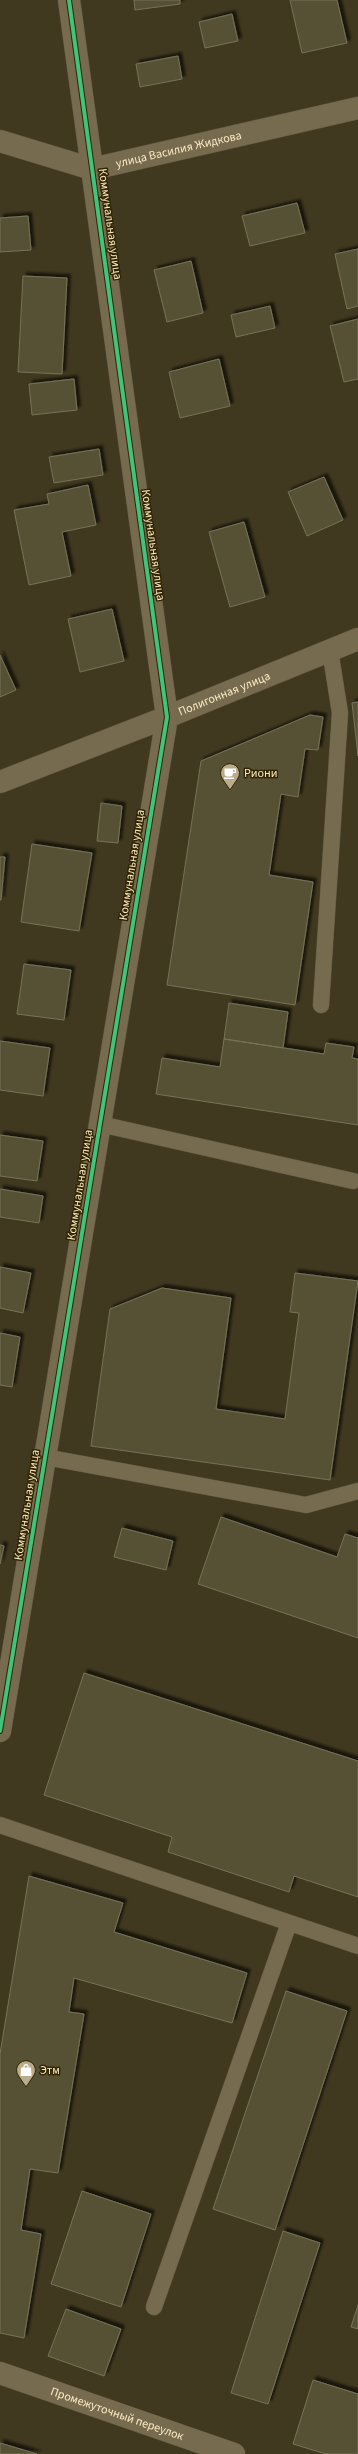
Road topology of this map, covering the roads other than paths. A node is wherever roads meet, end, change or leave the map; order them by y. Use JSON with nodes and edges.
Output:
{"nodes":[{"id":1,"x":68,"y":0,"type":"edge"},
{"id":2,"x":358,"y":108,"type":"edge"},
{"id":3,"x":0,"y":141,"type":"edge"},
{"id":4,"x":92,"y":169,"type":"junction"},
{"id":5,"x":358,"y":639,"type":"edge"},
{"id":6,"x":330,"y":650,"type":"junction"},
{"id":7,"x":166,"y":718,"type":"junction"},
{"id":8,"x":0,"y":782,"type":"edge"},
{"id":9,"x":320,"y":1005,"type":"dead end"},
{"id":10,"x":100,"y":1124,"type":"junction"},
{"id":11,"x":353,"y":1181,"type":"dead end"},
{"id":12,"x":45,"y":1456,"type":"junction"},
{"id":13,"x":358,"y":1491,"type":"edge"},
{"id":14,"x":5,"y":1670,"type":"edge"},
{"id":15,"x":0,"y":1731,"type":"edge"},
{"id":16,"x":0,"y":1825,"type":"edge"},
{"id":17,"x":289,"y":1923,"type":"junction"},
{"id":18,"x":358,"y":1946,"type":"edge"},
{"id":19,"x":154,"y":2307,"type":"dead end"},
{"id":20,"x":0,"y":2373,"type":"edge"},
{"id":21,"x":234,"y":2454,"type":"edge"}],
"edges":[{"from":1,"to":4,"type":"street","name":"Коммунальная улица"},
{"from":2,"to":4,"type":"street","name":"улица Василия Жидкова"},
{"from":3,"to":4,"type":"street","name":"улица Василия Жидкова"},
{"from":4,"to":7,"type":"street","name":"Коммунальная улица"},
{"from":5,"to":6,"type":"street","name":"Полигонная улица"},
{"from":6,"to":7,"type":"street","name":"Полигонная улица"},
{"from":6,"to":9,"type":"lane"},
{"from":7,"to":8,"type":"street","name":"Полигонная улица"},
{"from":7,"to":10,"type":"street","name":"Коммунальная улица"},
{"from":10,"to":11,"type":"lane"},
{"from":10,"to":12,"type":"street","name":"Коммунальная улица"},
{"from":12,"to":13,"type":"lane"},
{"from":12,"to":14,"type":"street","name":"Коммунальная улица"},
{"from":14,"to":15,"type":"street","name":"Коммунальная улица"},
{"from":16,"to":17,"type":"lane"},
{"from":17,"to":18,"type":"lane"},
{"from":17,"to":19,"type":"lane"},
{"from":20,"to":21,"type":"street","name":"Промежуточный переулок"}]}
